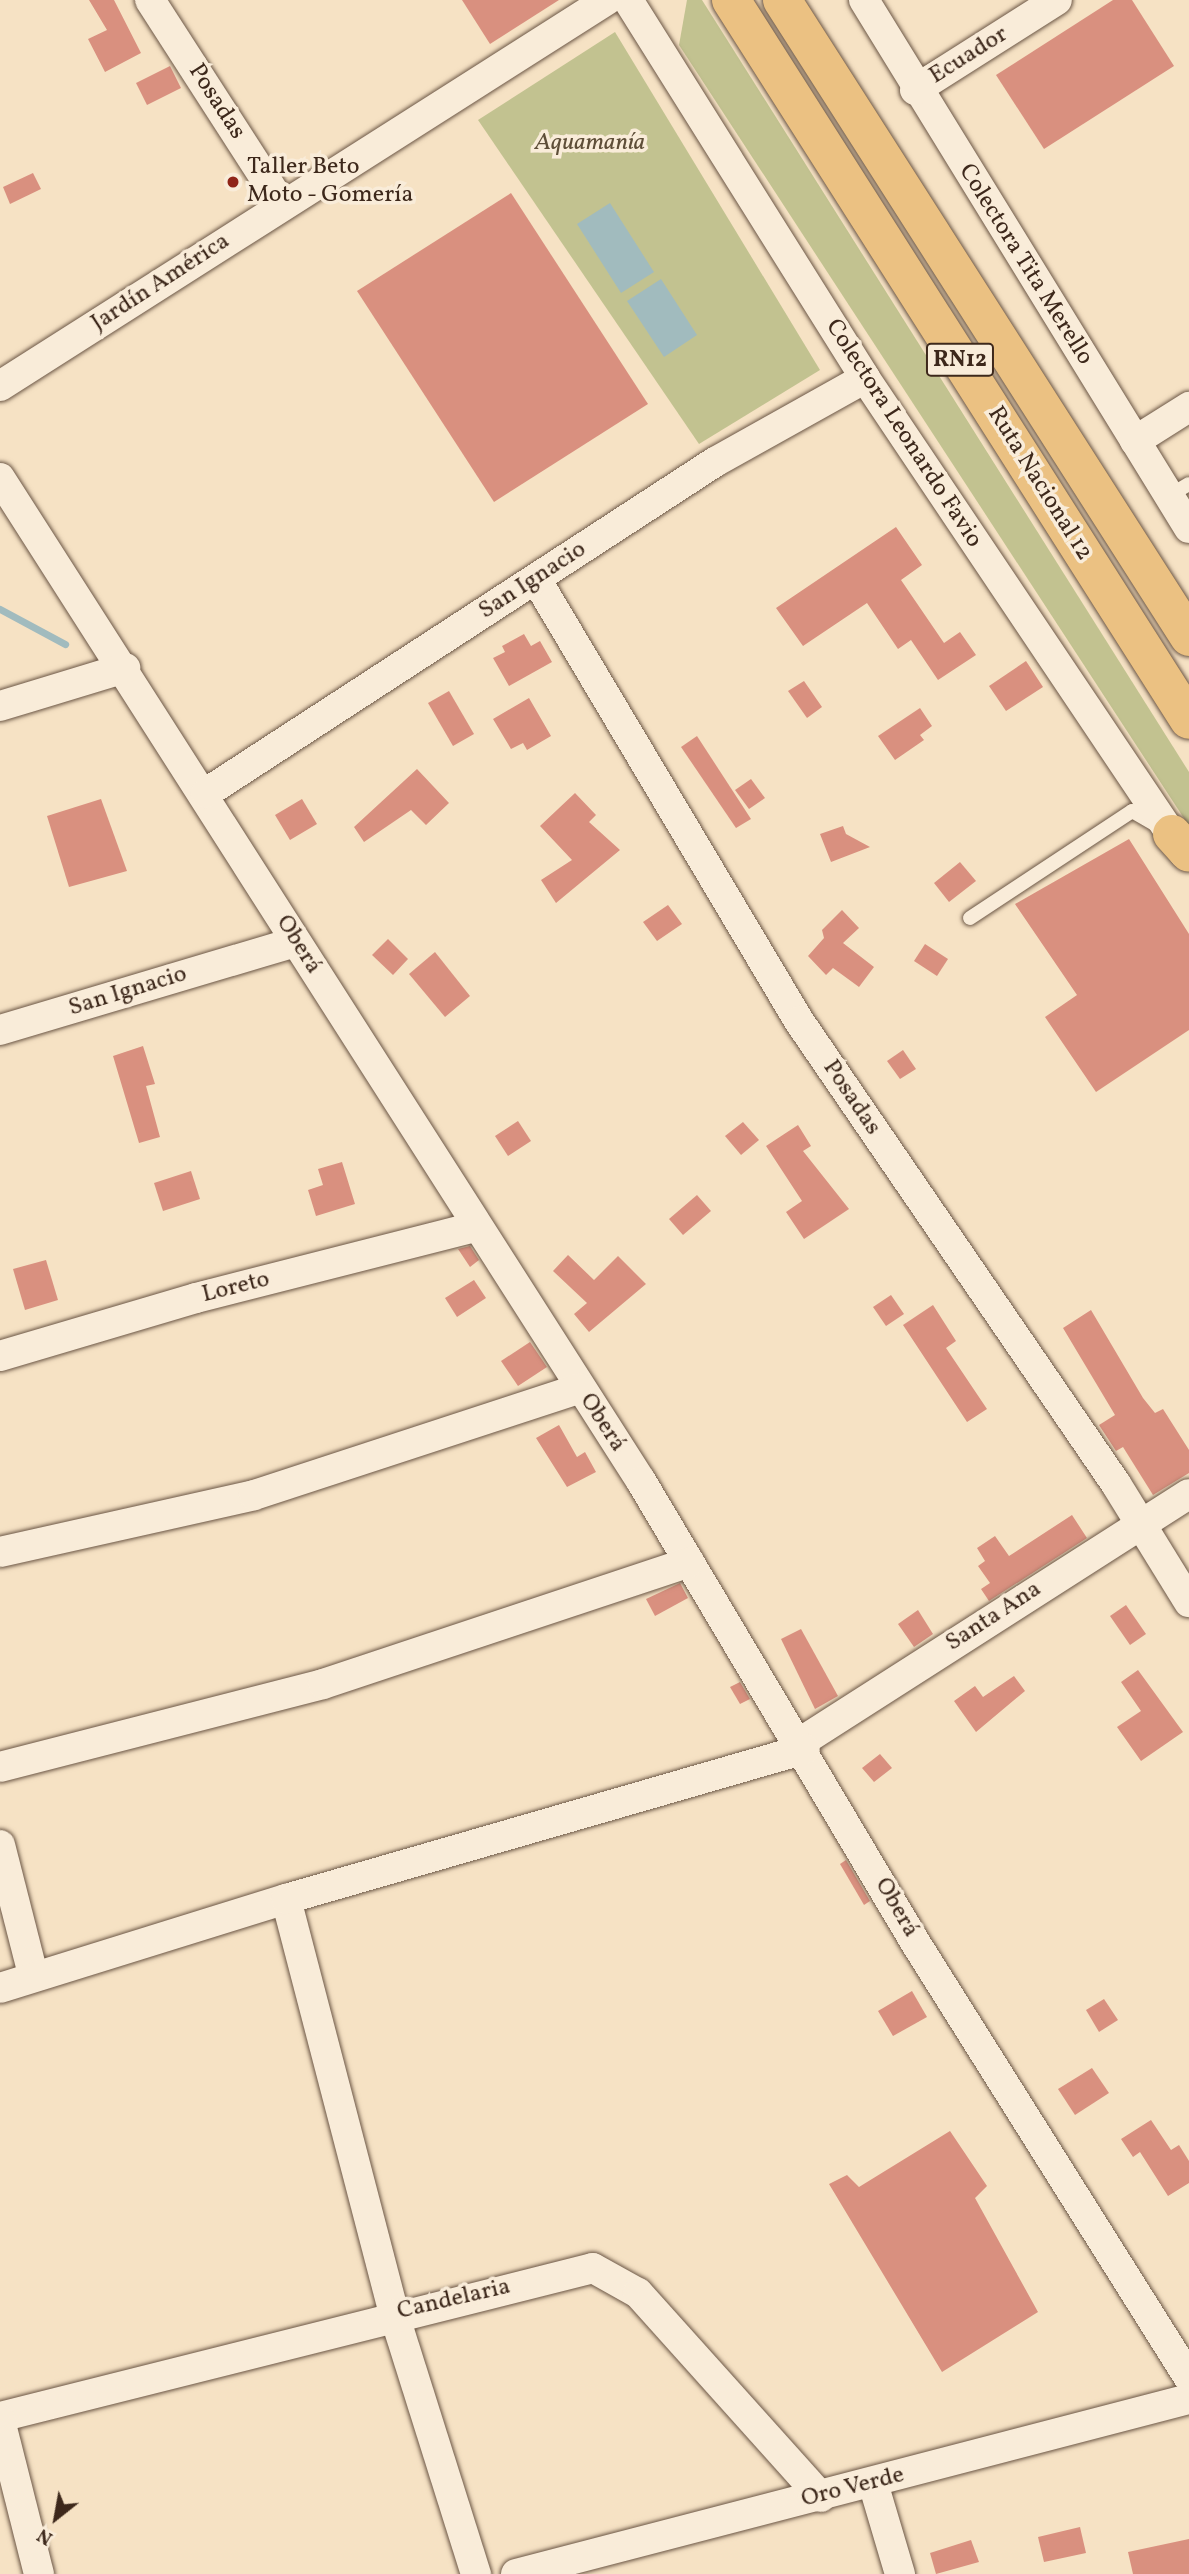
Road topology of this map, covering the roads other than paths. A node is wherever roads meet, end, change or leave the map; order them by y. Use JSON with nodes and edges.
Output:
{"nodes":[{"id":1,"x":150,"y":0,"type":"edge"},
{"id":2,"x":607,"y":0,"type":"edge"},
{"id":3,"x":628,"y":0,"type":"edge"},
{"id":4,"x":731,"y":0,"type":"edge"},
{"id":5,"x":782,"y":0,"type":"edge"},
{"id":6,"x":864,"y":0,"type":"edge"},
{"id":7,"x":1057,"y":0,"type":"edge"},
{"id":8,"x":915,"y":90,"type":"junction"},
{"id":9,"x":282,"y":205,"type":"junction"},
{"id":10,"x":865,"y":378,"type":"junction"},
{"id":11,"x":0,"y":386,"type":"edge"},
{"id":12,"x":1189,"y":407,"type":"edge"},
{"id":13,"x":1135,"y":441,"type":"junction"},
{"id":14,"x":0,"y":478,"type":"edge"},
{"id":15,"x":1179,"y":490,"type":"edge"},
{"id":16,"x":1189,"y":528,"type":"edge"},
{"id":17,"x":536,"y":579,"type":"junction"},
{"id":18,"x":1189,"y":636,"type":"edge"},
{"id":19,"x":125,"y":668,"type":"junction"},
{"id":20,"x":0,"y":706,"type":"edge"},
{"id":21,"x":1189,"y":720,"type":"edge"},
{"id":22,"x":206,"y":793,"type":"junction"},
{"id":23,"x":1183,"y":849,"type":"edge"},
{"id":24,"x":970,"y":918,"type":"dead end"},
{"id":25,"x":295,"y":942,"type":"junction"},
{"id":26,"x":0,"y":1030,"type":"edge"},
{"id":27,"x":474,"y":1227,"type":"junction"},
{"id":28,"x":0,"y":1356,"type":"edge"},
{"id":29,"x":579,"y":1388,"type":"junction"},
{"id":30,"x":1189,"y":1494,"type":"edge"},
{"id":31,"x":1140,"y":1523,"type":"junction"},
{"id":32,"x":0,"y":1552,"type":"edge"},
{"id":33,"x":690,"y":1562,"type":"junction"},
{"id":34,"x":1189,"y":1602,"type":"edge"},
{"id":35,"x":802,"y":1746,"type":"junction"},
{"id":36,"x":0,"y":1767,"type":"edge"},
{"id":37,"x":0,"y":1845,"type":"edge"},
{"id":38,"x":285,"y":1899,"type":"junction"},
{"id":39,"x":33,"y":1974,"type":"junction"},
{"id":40,"x":0,"y":1988,"type":"edge"},
{"id":41,"x":394,"y":2314,"type":"junction"},
{"id":42,"x":1189,"y":2378,"type":"edge"},
{"id":43,"x":1189,"y":2399,"type":"edge"},
{"id":44,"x":0,"y":2419,"type":"edge"},
{"id":45,"x":873,"y":2483,"type":"junction"},
{"id":46,"x":821,"y":2497,"type":"junction"},
{"id":47,"x":39,"y":2574,"type":"edge"},
{"id":48,"x":476,"y":2574,"type":"edge"},
{"id":49,"x":516,"y":2574,"type":"edge"},
{"id":50,"x":900,"y":2574,"type":"edge"}],
"edges":[{"from":1,"to":9,"type":"street","name":"Posadas"},
{"from":2,"to":9,"type":"street","name":"Jardín América"},
{"from":3,"to":10,"type":"street","name":"Colectora Leonardo Favio"},
{"from":4,"to":21,"type":"highway","name":"Ruta Nacional 12","number":"RN12"},
{"from":5,"to":18,"type":"highway","name":"Ruta Nacional 12","number":"RN12"},
{"from":6,"to":8,"type":"street","name":"Colectora Tita Merello"},
{"from":7,"to":8,"type":"street","name":"Ecuador"},
{"from":8,"to":13,"type":"street","name":"Colectora Tita Merello"},
{"from":9,"to":11,"type":"street","name":"Jardín América"},
{"from":10,"to":17,"type":"street","name":"San Ignacio"},
{"from":10,"to":23,"type":"street","name":"Colectora Leonardo Favio"},
{"from":12,"to":13,"type":"street"},
{"from":13,"to":15,"type":"street","name":"Colectora Tita Merello"},
{"from":14,"to":19,"type":"street","name":"Oberá"},
{"from":15,"to":16,"type":"street","name":"Colectora Tita Merello"},
{"from":17,"to":22,"type":"street","name":"San Ignacio"},
{"from":17,"to":31,"type":"street","name":"Posadas"},
{"from":19,"to":20,"type":"street"},
{"from":19,"to":22,"type":"street","name":"Oberá"},
{"from":22,"to":25,"type":"street","name":"Oberá"},
{"from":23,"to":24,"type":"lane"},
{"from":25,"to":26,"type":"street","name":"San Ignacio"},
{"from":25,"to":27,"type":"street","name":"Oberá"},
{"from":27,"to":28,"type":"street","name":"Loreto"},
{"from":27,"to":29,"type":"street","name":"Oberá"},
{"from":29,"to":32,"type":"street"},
{"from":29,"to":33,"type":"street","name":"Oberá"},
{"from":30,"to":31,"type":"street","name":"Santa Ana"},
{"from":31,"to":34,"type":"street","name":"Posadas"},
{"from":31,"to":35,"type":"street","name":"Santa Ana"},
{"from":33,"to":35,"type":"street","name":"Oberá"},
{"from":33,"to":36,"type":"street"},
{"from":35,"to":38,"type":"street","name":"Santa Ana"},
{"from":35,"to":42,"type":"street","name":"Oberá"},
{"from":37,"to":39,"type":"street"},
{"from":38,"to":39,"type":"street","name":"Santa Ana"},
{"from":38,"to":41,"type":"street"},
{"from":39,"to":40,"type":"street"},
{"from":41,"to":44,"type":"street","name":"Candelaria"},
{"from":41,"to":46,"type":"street","name":"Candelaria"},
{"from":41,"to":48,"type":"street"},
{"from":43,"to":45,"type":"street","name":"Oro Verde"},
{"from":44,"to":47,"type":"street"},
{"from":45,"to":46,"type":"street","name":"Oro Verde"},
{"from":45,"to":50,"type":"street"},
{"from":46,"to":49,"type":"street","name":"Oro Verde"}]}
